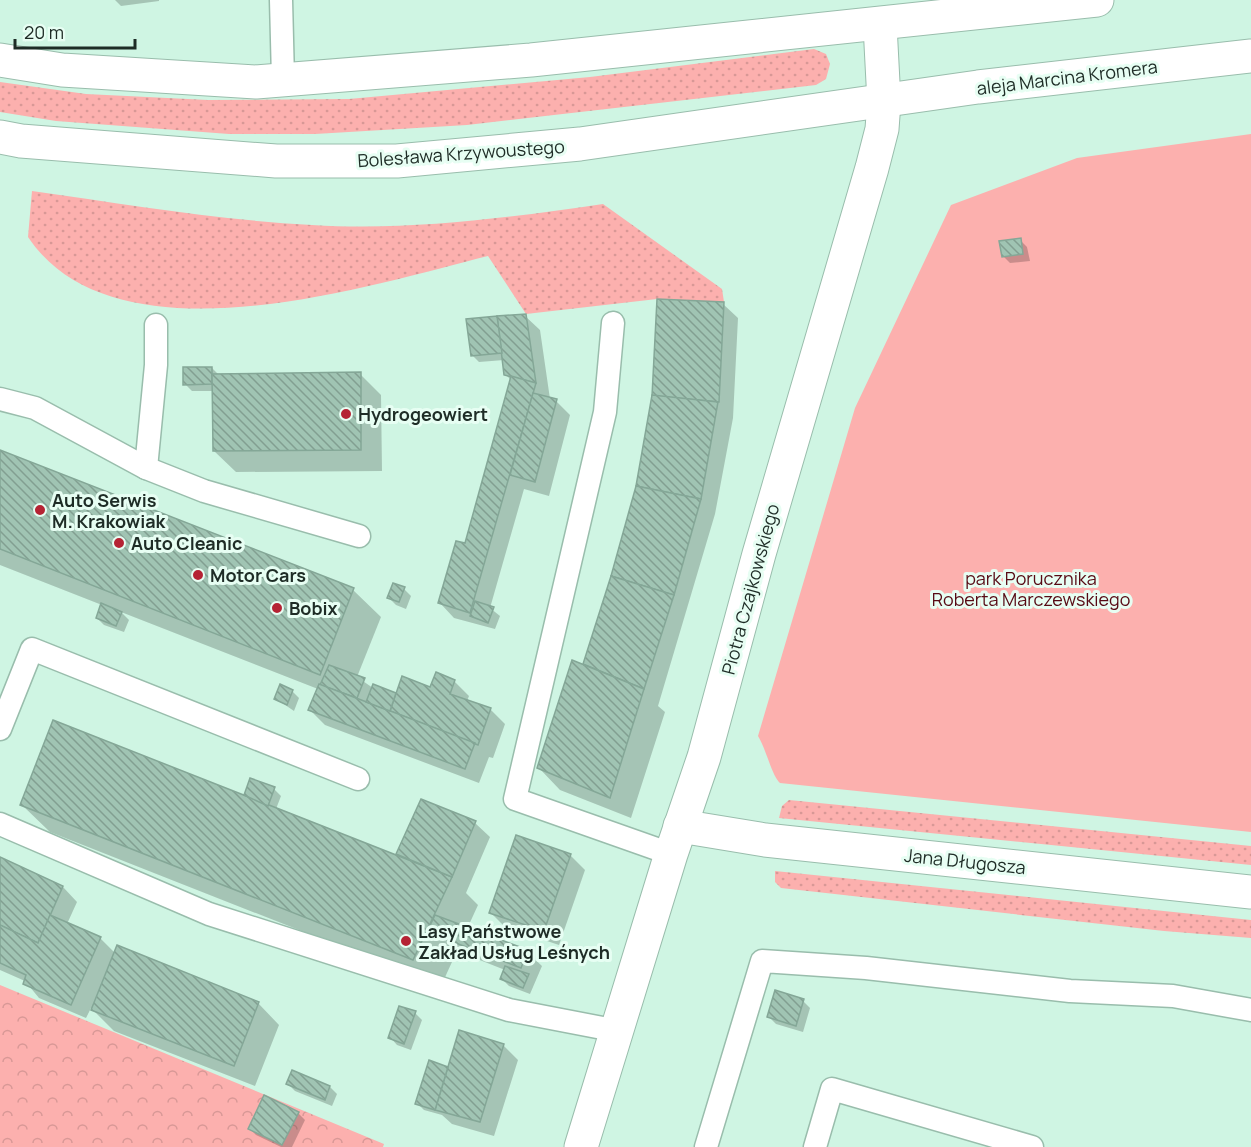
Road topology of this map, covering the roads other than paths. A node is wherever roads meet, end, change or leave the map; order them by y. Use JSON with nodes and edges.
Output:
{"nodes":[{"id":1,"x":281,"y":0,"type":"edge"},
{"id":2,"x":1097,"y":0,"type":"edge"},
{"id":3,"x":880,"y":25,"type":"junction"},
{"id":4,"x":1251,"y":56,"type":"edge"},
{"id":5,"x":0,"y":60,"type":"edge"},
{"id":6,"x":283,"y":79,"type":"junction"},
{"id":7,"x":884,"y":102,"type":"junction"},
{"id":8,"x":0,"y":136,"type":"edge"},
{"id":9,"x":613,"y":323,"type":"dead end"},
{"id":10,"x":156,"y":325,"type":"dead end"},
{"id":11,"x":0,"y":399,"type":"edge"},
{"id":12,"x":146,"y":468,"type":"junction"},
{"id":13,"x":358,"y":536,"type":"dead end"},
{"id":14,"x":0,"y":729,"type":"edge"},
{"id":15,"x":358,"y":779,"type":"dead end"},
{"id":16,"x":0,"y":824,"type":"edge"},
{"id":17,"x":676,"y":840,"type":"junction"},
{"id":18,"x":1251,"y":892,"type":"edge"},
{"id":19,"x":1251,"y":1010,"type":"edge"},
{"id":20,"x":618,"y":1031,"type":"junction"},
{"id":21,"x":581,"y":1147,"type":"edge"},
{"id":22,"x":706,"y":1147,"type":"edge"},
{"id":23,"x":816,"y":1147,"type":"edge"},
{"id":24,"x":1032,"y":1147,"type":"edge"}],
"edges":[{"from":1,"to":6,"type":"lane"},
{"from":2,"to":3,"type":"main road"},
{"from":3,"to":6,"type":"main road"},
{"from":3,"to":7,"type":"main road","name":"Piotra Czajkowskiego"},
{"from":4,"to":7,"type":"main road","name":"aleja Marcina Kromera"},
{"from":5,"to":6,"type":"main road"},
{"from":7,"to":8,"type":"main road","name":"Bolesława Krzywoustego"},
{"from":7,"to":17,"type":"main road","name":"Piotra Czajkowskiego"},
{"from":9,"to":17,"type":"lane"},
{"from":10,"to":12,"type":"lane"},
{"from":11,"to":12,"type":"lane"},
{"from":12,"to":13,"type":"lane"},
{"from":14,"to":15,"type":"lane"},
{"from":16,"to":20,"type":"lane"},
{"from":17,"to":18,"type":"main road","name":"Jana Długosza"},
{"from":17,"to":20,"type":"main road","name":"Piotra Czajkowskiego"},
{"from":19,"to":22,"type":"lane"},
{"from":20,"to":21,"type":"main road","name":"Piotra Czajkowskiego"},
{"from":23,"to":24,"type":"lane"}]}
